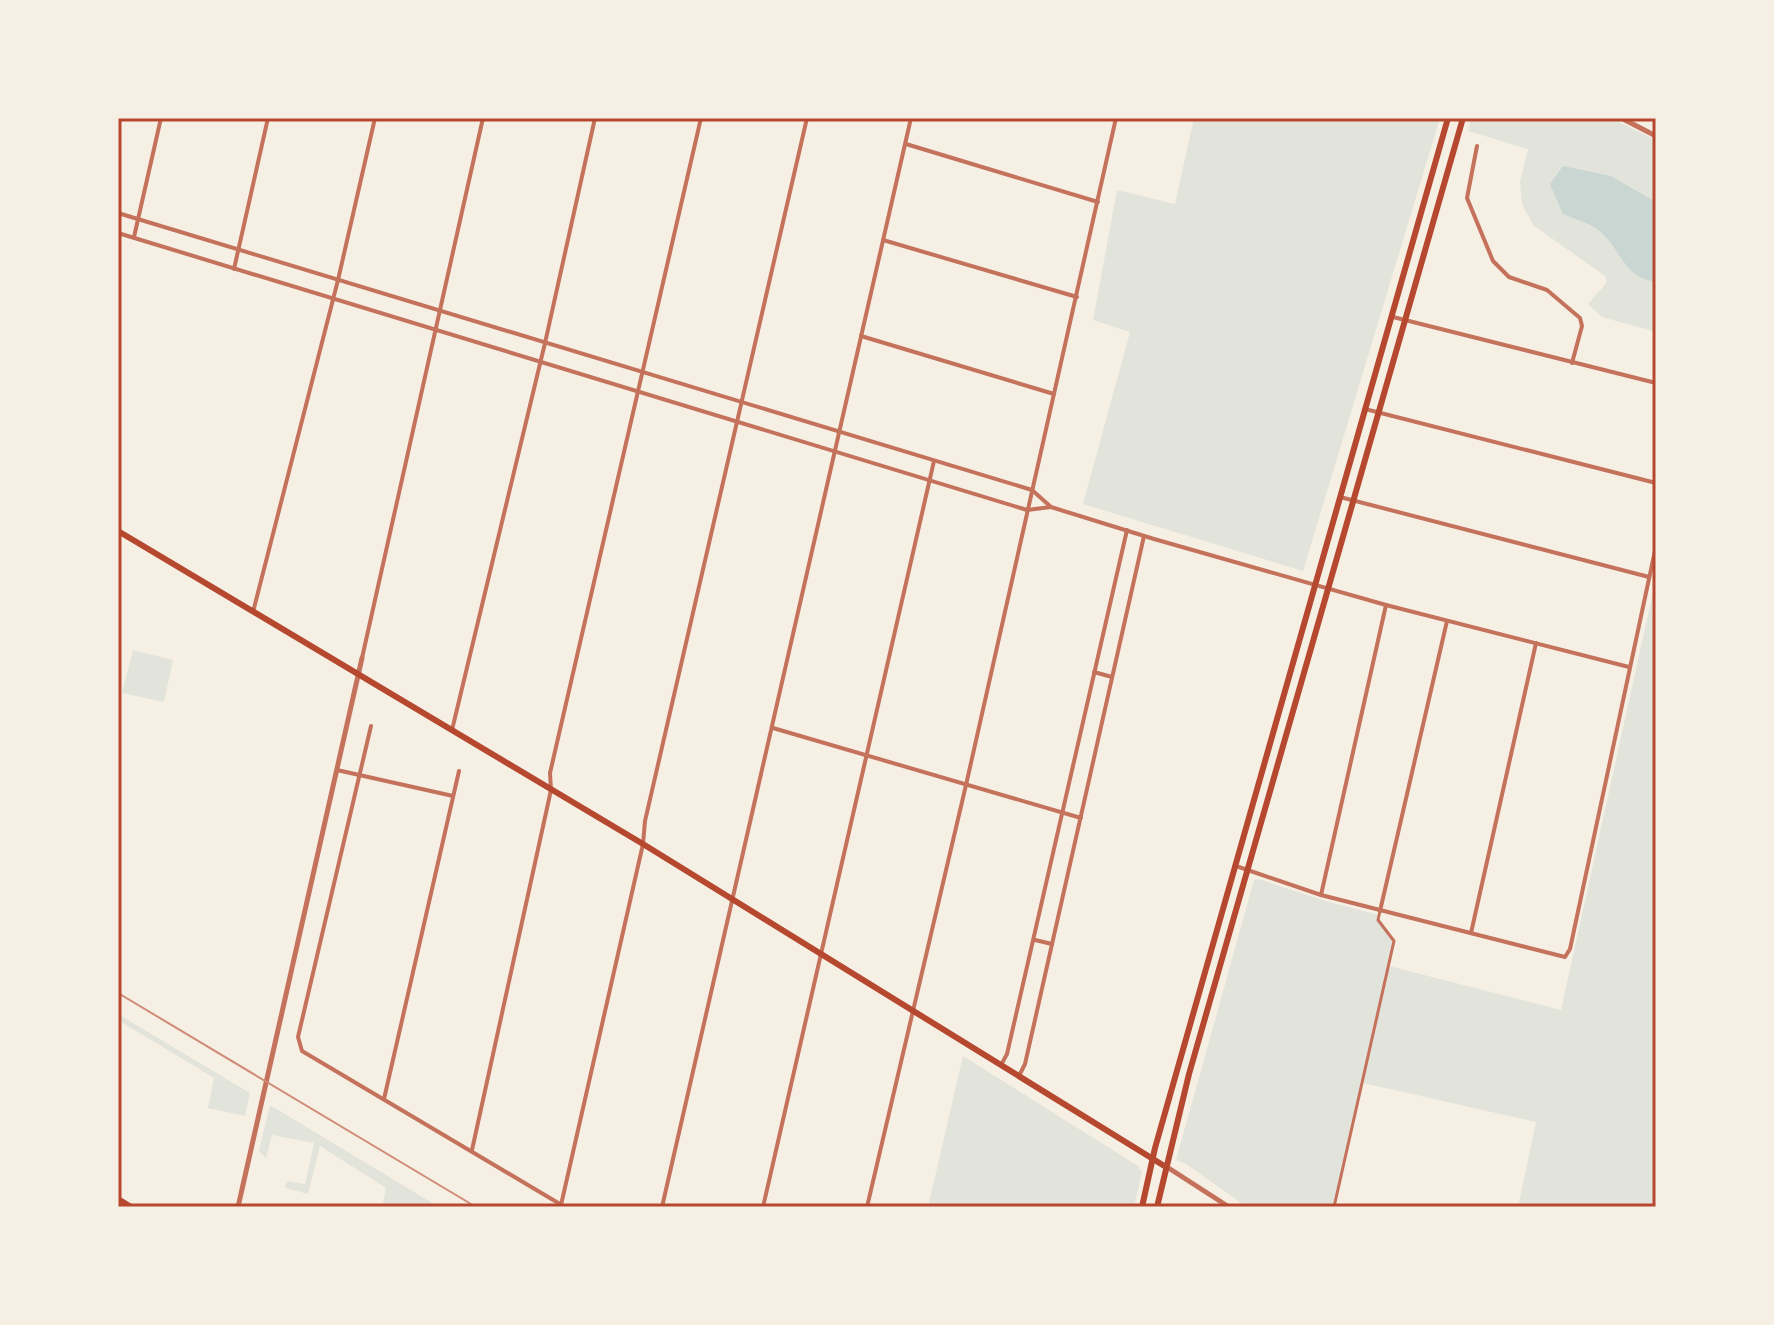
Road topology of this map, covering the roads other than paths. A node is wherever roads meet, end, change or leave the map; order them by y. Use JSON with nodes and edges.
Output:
{"nodes":[{"id":1,"x":161,"y":118,"type":"edge"},
{"id":2,"x":268,"y":118,"type":"edge"},
{"id":3,"x":375,"y":118,"type":"edge"},
{"id":4,"x":483,"y":118,"type":"edge"},
{"id":5,"x":595,"y":118,"type":"edge"},
{"id":6,"x":701,"y":118,"type":"edge"},
{"id":7,"x":807,"y":118,"type":"edge"},
{"id":8,"x":911,"y":118,"type":"edge"},
{"id":9,"x":1116,"y":118,"type":"edge"},
{"id":10,"x":1448,"y":118,"type":"edge"},
{"id":11,"x":1463,"y":118,"type":"edge"},
{"id":12,"x":1621,"y":118,"type":"edge"},
{"id":13,"x":1656,"y":136,"type":"edge"},
{"id":14,"x":906,"y":144,"type":"junction"},
{"id":15,"x":1477,"y":146,"type":"dead end"},
{"id":16,"x":1098,"y":202,"type":"junction"},
{"id":17,"x":118,"y":213,"type":"edge"},
{"id":18,"x":138,"y":219,"type":"junction"},
{"id":19,"x":118,"y":233,"type":"edge"},
{"id":20,"x":134,"y":237,"type":"junction"},
{"id":21,"x":883,"y":240,"type":"junction"},
{"id":22,"x":238,"y":250,"type":"junction"},
{"id":23,"x":234,"y":269,"type":"junction"},
{"id":24,"x":338,"y":280,"type":"junction"},
{"id":25,"x":1077,"y":297,"type":"junction"},
{"id":26,"x":332,"y":299,"type":"junction"},
{"id":27,"x":441,"y":312,"type":"junction"},
{"id":28,"x":1393,"y":317,"type":"junction"},
{"id":29,"x":1405,"y":319,"type":"junction"},
{"id":30,"x":437,"y":331,"type":"junction"},
{"id":31,"x":861,"y":336,"type":"junction"},
{"id":32,"x":545,"y":343,"type":"junction"},
{"id":33,"x":539,"y":362,"type":"junction"},
{"id":34,"x":1572,"y":363,"type":"junction"},
{"id":35,"x":644,"y":372,"type":"junction"},
{"id":36,"x":1656,"y":383,"type":"edge"},
{"id":37,"x":639,"y":392,"type":"junction"},
{"id":38,"x":1054,"y":394,"type":"junction"},
{"id":39,"x":743,"y":403,"type":"junction"},
{"id":40,"x":1365,"y":409,"type":"junction"},
{"id":41,"x":1379,"y":412,"type":"junction"},
{"id":42,"x":738,"y":423,"type":"junction"},
{"id":43,"x":839,"y":433,"type":"junction"},
{"id":44,"x":835,"y":451,"type":"junction"},
{"id":45,"x":934,"y":461,"type":"junction"},
{"id":46,"x":930,"y":481,"type":"junction"},
{"id":47,"x":1656,"y":483,"type":"edge"},
{"id":48,"x":1032,"y":490,"type":"junction"},
{"id":49,"x":1340,"y":497,"type":"junction"},
{"id":50,"x":1353,"y":501,"type":"junction"},
{"id":51,"x":1051,"y":507,"type":"junction"},
{"id":52,"x":1027,"y":510,"type":"junction"},
{"id":53,"x":1127,"y":530,"type":"junction"},
{"id":54,"x":118,"y":531,"type":"edge"},
{"id":55,"x":1144,"y":536,"type":"junction"},
{"id":56,"x":1656,"y":546,"type":"edge"},
{"id":57,"x":1649,"y":577,"type":"junction"},
{"id":58,"x":1314,"y":585,"type":"junction"},
{"id":59,"x":1326,"y":589,"type":"junction"},
{"id":60,"x":1386,"y":605,"type":"junction"},
{"id":61,"x":253,"y":612,"type":"junction"},
{"id":62,"x":1447,"y":620,"type":"junction"},
{"id":63,"x":1536,"y":643,"type":"junction"},
{"id":64,"x":362,"y":658,"type":"joint"},
{"id":65,"x":1629,"y":667,"type":"junction"},
{"id":66,"x":1094,"y":672,"type":"junction"},
{"id":67,"x":358,"y":675,"type":"junction"},
{"id":68,"x":1112,"y":677,"type":"junction"},
{"id":69,"x":371,"y":726,"type":"dead end"},
{"id":70,"x":773,"y":728,"type":"junction"},
{"id":71,"x":452,"y":730,"type":"junction"},
{"id":72,"x":866,"y":756,"type":"junction"},
{"id":73,"x":337,"y":770,"type":"junction"},
{"id":74,"x":459,"y":771,"type":"dead end"},
{"id":75,"x":360,"y":774,"type":"junction"},
{"id":76,"x":966,"y":785,"type":"junction"},
{"id":77,"x":551,"y":790,"type":"junction"},
{"id":78,"x":453,"y":796,"type":"junction"},
{"id":79,"x":1062,"y":812,"type":"junction"},
{"id":80,"x":1081,"y":818,"type":"junction"},
{"id":81,"x":643,"y":844,"type":"junction"},
{"id":82,"x":1236,"y":866,"type":"junction"},
{"id":83,"x":1248,"y":870,"type":"junction"},
{"id":84,"x":1321,"y":895,"type":"junction"},
{"id":85,"x":733,"y":899,"type":"junction"},
{"id":86,"x":1380,"y":911,"type":"junction"},
{"id":87,"x":1471,"y":933,"type":"junction"},
{"id":88,"x":1034,"y":940,"type":"junction"},
{"id":89,"x":1052,"y":944,"type":"junction"},
{"id":90,"x":821,"y":954,"type":"junction"},
{"id":91,"x":913,"y":1011,"type":"junction"},
{"id":92,"x":1001,"y":1065,"type":"junction"},
{"id":93,"x":1019,"y":1076,"type":"junction"},
{"id":94,"x":384,"y":1099,"type":"junction"},
{"id":95,"x":472,"y":1150,"type":"junction"},
{"id":96,"x":1152,"y":1159,"type":"junction"},
{"id":97,"x":1166,"y":1167,"type":"junction"},
{"id":98,"x":118,"y":1199,"type":"edge"},
{"id":99,"x":563,"y":1206,"type":"edge"},
{"id":100,"x":131,"y":1207,"type":"edge"},
{"id":101,"x":238,"y":1207,"type":"edge"},
{"id":102,"x":662,"y":1207,"type":"edge"},
{"id":103,"x":763,"y":1207,"type":"edge"},
{"id":104,"x":867,"y":1207,"type":"edge"},
{"id":105,"x":1142,"y":1207,"type":"edge"},
{"id":106,"x":1157,"y":1207,"type":"edge"},
{"id":107,"x":1229,"y":1207,"type":"edge"},
{"id":108,"x":1334,"y":1207,"type":"edge"}],
"edges":[{"from":1,"to":18,"type":"street"},
{"from":2,"to":22,"type":"street"},
{"from":3,"to":24,"type":"street"},
{"from":4,"to":27,"type":"street"},
{"from":5,"to":32,"type":"street"},
{"from":6,"to":35,"type":"street"},
{"from":7,"to":39,"type":"street"},
{"from":8,"to":14,"type":"street"},
{"from":9,"to":16,"type":"street"},
{"from":10,"to":28,"type":"main road"},
{"from":11,"to":29,"type":"main road"},
{"from":12,"to":13,"type":"street"},
{"from":14,"to":16,"type":"street"},
{"from":14,"to":21,"type":"street"},
{"from":15,"to":34,"type":"street"},
{"from":16,"to":25,"type":"street"},
{"from":17,"to":18,"type":"street"},
{"from":18,"to":20,"type":"street"},
{"from":18,"to":22,"type":"street"},
{"from":19,"to":20,"type":"street"},
{"from":20,"to":23,"type":"street"},
{"from":21,"to":25,"type":"street"},
{"from":21,"to":31,"type":"street"},
{"from":22,"to":23,"type":"street"},
{"from":22,"to":24,"type":"street"},
{"from":23,"to":26,"type":"street"},
{"from":24,"to":26,"type":"street"},
{"from":24,"to":27,"type":"street"},
{"from":25,"to":38,"type":"street"},
{"from":26,"to":30,"type":"street"},
{"from":26,"to":61,"type":"street"},
{"from":27,"to":30,"type":"street"},
{"from":27,"to":32,"type":"street"},
{"from":28,"to":29,"type":"street"},
{"from":28,"to":40,"type":"main road"},
{"from":29,"to":34,"type":"street"},
{"from":29,"to":41,"type":"main road"},
{"from":30,"to":33,"type":"street"},
{"from":30,"to":64,"type":"street"},
{"from":31,"to":38,"type":"street"},
{"from":31,"to":43,"type":"street"},
{"from":32,"to":33,"type":"street"},
{"from":32,"to":35,"type":"street"},
{"from":33,"to":37,"type":"street"},
{"from":33,"to":71,"type":"street"},
{"from":34,"to":36,"type":"street"},
{"from":35,"to":37,"type":"street"},
{"from":35,"to":39,"type":"street"},
{"from":37,"to":42,"type":"street"},
{"from":37,"to":77,"type":"street"},
{"from":38,"to":48,"type":"street"},
{"from":39,"to":42,"type":"street"},
{"from":39,"to":43,"type":"street"},
{"from":40,"to":41,"type":"street"},
{"from":40,"to":49,"type":"main road"},
{"from":41,"to":47,"type":"street"},
{"from":41,"to":50,"type":"main road"},
{"from":42,"to":44,"type":"street"},
{"from":42,"to":81,"type":"street"},
{"from":43,"to":44,"type":"street"},
{"from":43,"to":45,"type":"street"},
{"from":44,"to":46,"type":"street"},
{"from":44,"to":70,"type":"street"},
{"from":45,"to":46,"type":"street"},
{"from":45,"to":48,"type":"street"},
{"from":46,"to":52,"type":"street"},
{"from":46,"to":72,"type":"street"},
{"from":48,"to":51,"type":"street"},
{"from":48,"to":52,"type":"street"},
{"from":49,"to":50,"type":"street"},
{"from":49,"to":58,"type":"main road"},
{"from":50,"to":57,"type":"street"},
{"from":50,"to":59,"type":"main road"},
{"from":51,"to":52,"type":"street"},
{"from":51,"to":53,"type":"street"},
{"from":52,"to":76,"type":"street"},
{"from":53,"to":55,"type":"street"},
{"from":53,"to":66,"type":"street"},
{"from":54,"to":61,"type":"main road"},
{"from":55,"to":58,"type":"street"},
{"from":55,"to":68,"type":"street"},
{"from":56,"to":57,"type":"street"},
{"from":57,"to":65,"type":"street"},
{"from":58,"to":59,"type":"street"},
{"from":58,"to":82,"type":"main road"},
{"from":59,"to":60,"type":"street"},
{"from":59,"to":83,"type":"main road"},
{"from":60,"to":62,"type":"street"},
{"from":60,"to":84,"type":"street"},
{"from":61,"to":67,"type":"main road"},
{"from":62,"to":63,"type":"street"},
{"from":62,"to":86,"type":"street"},
{"from":63,"to":65,"type":"street"},
{"from":63,"to":87,"type":"street"},
{"from":64,"to":67,"type":"street"},
{"from":65,"to":87,"type":"street"},
{"from":66,"to":68,"type":"street"},
{"from":66,"to":79,"type":"street"},
{"from":67,"to":71,"type":"main road"},
{"from":67,"to":73,"type":"street"},
{"from":68,"to":80,"type":"street"},
{"from":69,"to":75,"type":"street"},
{"from":70,"to":72,"type":"street"},
{"from":70,"to":85,"type":"street"},
{"from":71,"to":77,"type":"main road"},
{"from":72,"to":76,"type":"street"},
{"from":72,"to":90,"type":"street"},
{"from":73,"to":75,"type":"street"},
{"from":73,"to":101,"type":"street"},
{"from":74,"to":78,"type":"street"},
{"from":75,"to":78,"type":"street"},
{"from":75,"to":94,"type":"street"},
{"from":76,"to":79,"type":"street"},
{"from":76,"to":91,"type":"street"},
{"from":77,"to":81,"type":"main road"},
{"from":77,"to":95,"type":"street"},
{"from":78,"to":94,"type":"street"},
{"from":79,"to":80,"type":"street"},
{"from":79,"to":88,"type":"street"},
{"from":80,"to":89,"type":"street"},
{"from":81,"to":85,"type":"main road"},
{"from":81,"to":99,"type":"street"},
{"from":82,"to":83,"type":"street"},
{"from":82,"to":96,"type":"main road"},
{"from":83,"to":84,"type":"street"},
{"from":83,"to":97,"type":"main road"},
{"from":84,"to":86,"type":"street"},
{"from":85,"to":90,"type":"main road"},
{"from":85,"to":102,"type":"street"},
{"from":86,"to":87,"type":"street"},
{"from":86,"to":108,"type":"street"},
{"from":88,"to":89,"type":"street"},
{"from":88,"to":92,"type":"street"},
{"from":89,"to":93,"type":"street"},
{"from":90,"to":91,"type":"main road"},
{"from":90,"to":103,"type":"street"},
{"from":91,"to":92,"type":"main road"},
{"from":91,"to":104,"type":"street"},
{"from":92,"to":93,"type":"main road"},
{"from":93,"to":96,"type":"main road"},
{"from":94,"to":95,"type":"street"},
{"from":95,"to":99,"type":"street"},
{"from":96,"to":97,"type":"main road"},
{"from":96,"to":105,"type":"main road"},
{"from":97,"to":106,"type":"main road"},
{"from":97,"to":107,"type":"street"},
{"from":98,"to":100,"type":"main road"}]}
